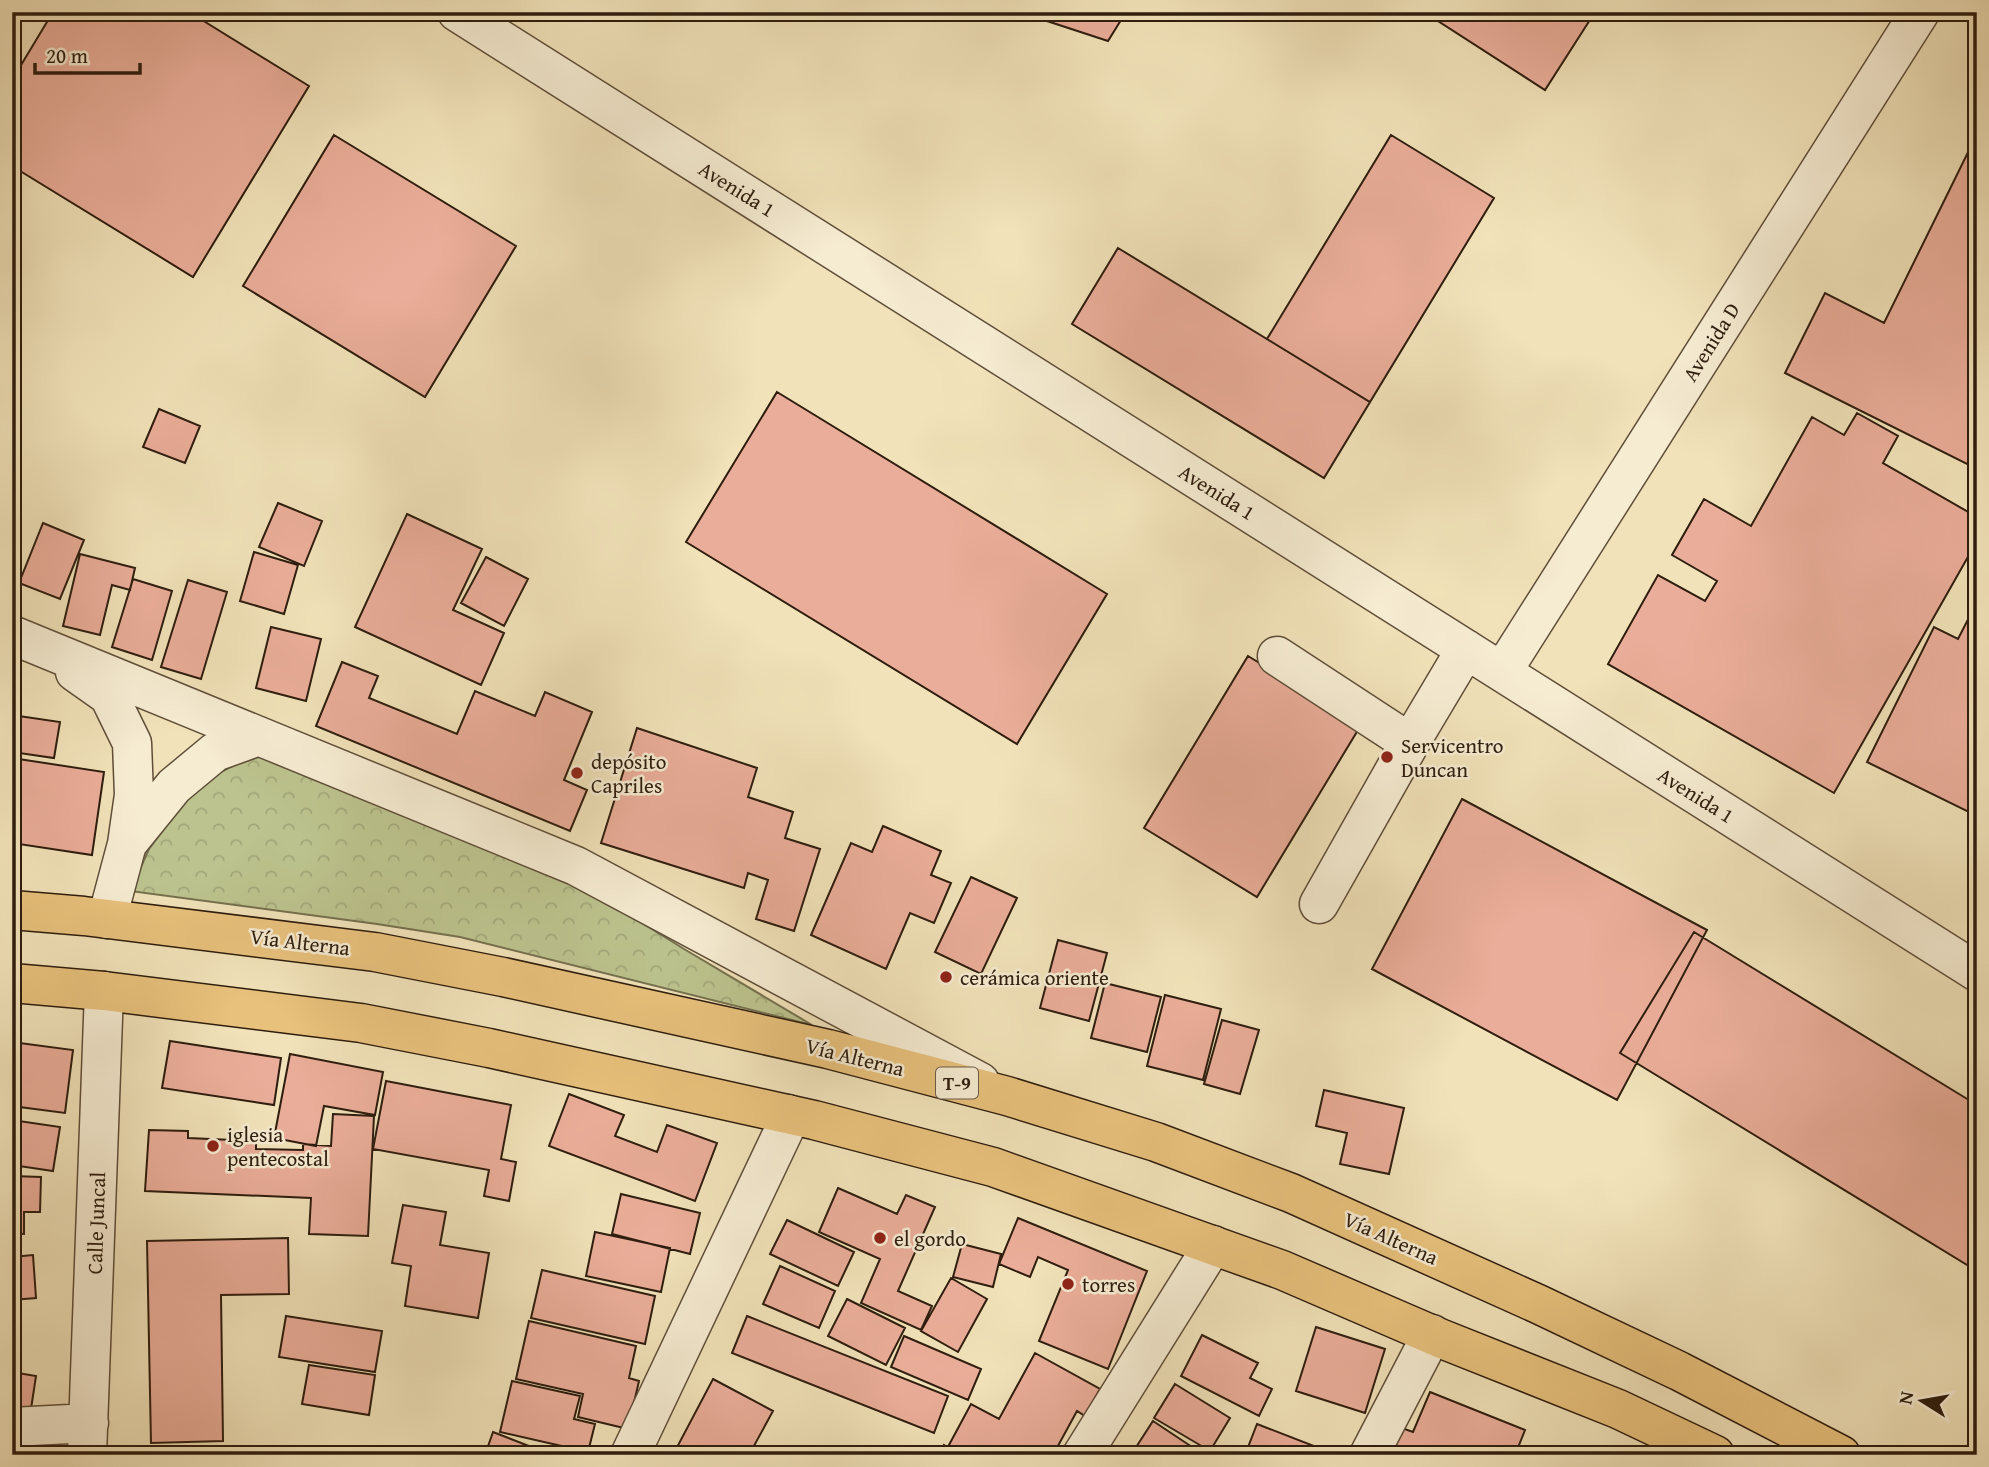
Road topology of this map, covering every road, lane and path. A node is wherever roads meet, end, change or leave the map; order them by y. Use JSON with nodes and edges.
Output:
{"nodes":[{"id":1,"x":457,"y":12,"type":"edge"},
{"id":2,"x":1920,"y":12,"type":"edge"},
{"id":3,"x":24,"y":640,"type":"edge"},
{"id":4,"x":1466,"y":649,"type":"junction"},
{"id":5,"x":1277,"y":656,"type":"dead end"},
{"id":6,"x":1502,"y":672,"type":"junction"},
{"id":7,"x":259,"y":736,"type":"junction"},
{"id":8,"x":1410,"y":743,"type":"junction"},
{"id":9,"x":127,"y":844,"type":"junction"},
{"id":10,"x":1319,"y":904,"type":"dead end"},
{"id":11,"x":12,"y":910,"type":"edge"},
{"id":12,"x":107,"y":919,"type":"junction"},
{"id":13,"x":1977,"y":972,"type":"edge"},
{"id":14,"x":12,"y":983,"type":"edge"},
{"id":15,"x":104,"y":991,"type":"junction"},
{"id":16,"x":1007,"y":1096,"type":"junction"},
{"id":17,"x":788,"y":1114,"type":"junction"},
{"id":18,"x":1213,"y":1245,"type":"junction"},
{"id":19,"x":1432,"y":1334,"type":"junction"},
{"id":20,"x":12,"y":1427,"type":"edge"},
{"id":21,"x":88,"y":1439,"type":"edge"},
{"id":22,"x":630,"y":1455,"type":"edge"},
{"id":23,"x":1082,"y":1455,"type":"edge"},
{"id":24,"x":1369,"y":1455,"type":"edge"},
{"id":25,"x":1715,"y":1455,"type":"edge"},
{"id":26,"x":1841,"y":1455,"type":"edge"}],
"edges":[{"from":1,"to":4,"type":"street","name":"Avenida 1"},
{"from":2,"to":6,"type":"street","name":"Avenida D"},
{"from":3,"to":7,"type":"street"},
{"from":3,"to":9,"type":"street"},
{"from":4,"to":6,"type":"street","name":"Avenida 1"},
{"from":4,"to":8,"type":"street"},
{"from":5,"to":8,"type":"street"},
{"from":6,"to":13,"type":"street","name":"Avenida 1"},
{"from":7,"to":9,"type":"street"},
{"from":7,"to":16,"type":"street"},
{"from":8,"to":10,"type":"street"},
{"from":9,"to":12,"type":"street"},
{"from":11,"to":12,"type":"highway","name":"Vía Alterna","number":"T-9"},
{"from":12,"to":16,"type":"highway","name":"Vía Alterna","number":"T-9"},
{"from":14,"to":15,"type":"highway"},
{"from":15,"to":17,"type":"highway"},
{"from":15,"to":21,"type":"street","name":"Calle Juncal"},
{"from":16,"to":26,"type":"highway","name":"Vía Alterna","number":"T-9"},
{"from":17,"to":18,"type":"highway"},
{"from":17,"to":22,"type":"street"},
{"from":18,"to":19,"type":"highway"},
{"from":18,"to":23,"type":"street"},
{"from":19,"to":24,"type":"street"},
{"from":19,"to":25,"type":"highway"},
{"from":20,"to":21,"type":"street"}]}
